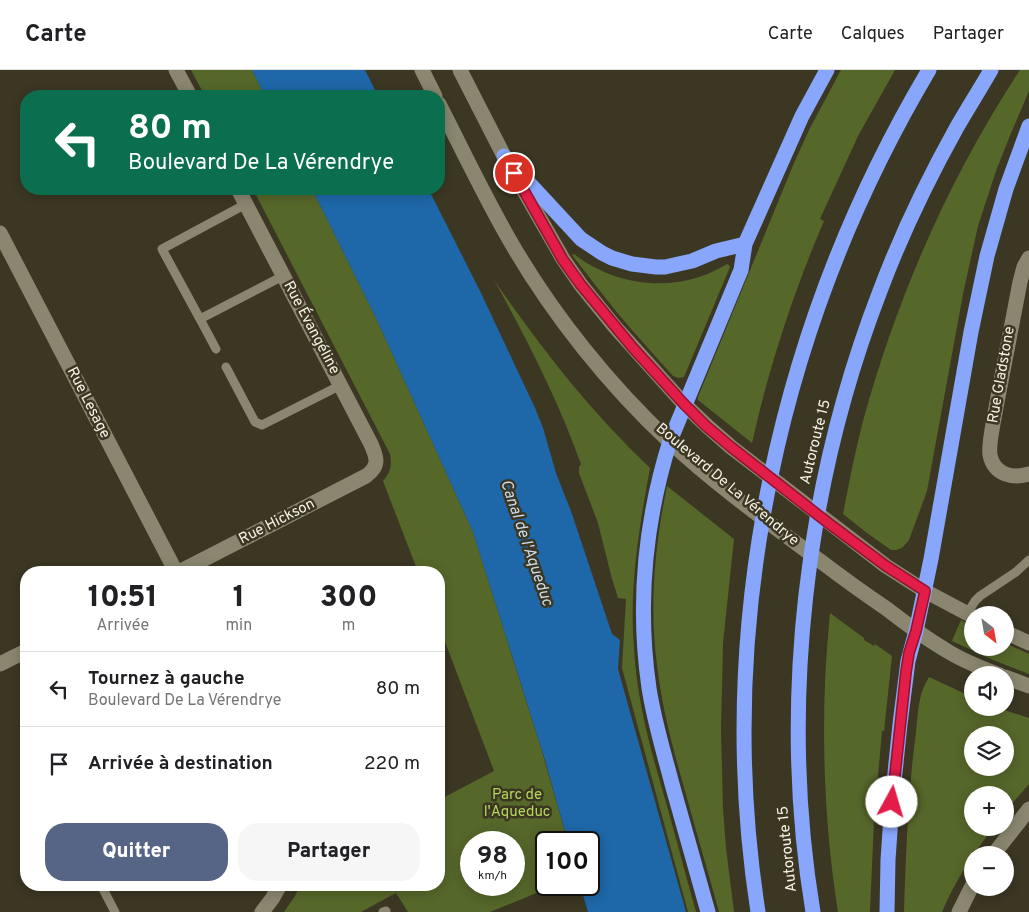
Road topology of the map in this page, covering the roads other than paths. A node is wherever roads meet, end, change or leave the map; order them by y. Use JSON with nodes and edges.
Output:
{"nodes":[{"id":1,"x":176,"y":70,"type":"edge"},
{"id":2,"x":422,"y":70,"type":"edge"},
{"id":3,"x":460,"y":70,"type":"edge"},
{"id":4,"x":827,"y":70,"type":"edge"},
{"id":5,"x":929,"y":70,"type":"edge"},
{"id":6,"x":991,"y":70,"type":"edge"},
{"id":7,"x":187,"y":90,"type":"edge"},
{"id":8,"x":432,"y":90,"type":"edge"},
{"id":9,"x":445,"y":116,"type":"edge"},
{"id":10,"x":1029,"y":126,"type":"edge"},
{"id":11,"x":504,"y":156,"type":"junction"},
{"id":12,"x":241,"y":195,"type":"edge"},
{"id":13,"x":246,"y":204,"type":"junction"},
{"id":14,"x":0,"y":233,"type":"edge"},
{"id":15,"x":744,"y":244,"type":"junction"},
{"id":16,"x":1029,"y":258,"type":"edge"},
{"id":17,"x":283,"y":276,"type":"junction"},
{"id":18,"x":200,"y":319,"type":"junction"},
{"id":19,"x":216,"y":349,"type":"dead end"},
{"id":20,"x":226,"y":367,"type":"dead end"},
{"id":21,"x":341,"y":385,"type":"junction"},
{"id":22,"x":684,"y":404,"type":"junction"},
{"id":23,"x":670,"y":441,"type":"junction"},
{"id":24,"x":374,"y":469,"type":"joint"},
{"id":25,"x":1024,"y":475,"type":"edge"},
{"id":26,"x":1029,"y":560,"type":"edge"},
{"id":27,"x":174,"y":566,"type":"edge"},
{"id":28,"x":189,"y":566,"type":"edge"},
{"id":29,"x":925,"y":591,"type":"junction"},
{"id":30,"x":973,"y":606,"type":"edge"},
{"id":31,"x":964,"y":612,"type":"edge"},
{"id":32,"x":916,"y":631,"type":"junction"},
{"id":33,"x":1014,"y":636,"type":"edge"},
{"id":34,"x":1029,"y":643,"type":"edge"},
{"id":35,"x":20,"y":654,"type":"edge"},
{"id":36,"x":0,"y":664,"type":"edge"},
{"id":37,"x":979,"y":666,"type":"edge"},
{"id":38,"x":1014,"y":680,"type":"edge"},
{"id":39,"x":1029,"y":686,"type":"edge"},
{"id":40,"x":1029,"y":809,"type":"edge"},
{"id":41,"x":1000,"y":846,"type":"edge"},
{"id":42,"x":104,"y":891,"type":"edge"},
{"id":43,"x":277,"y":891,"type":"edge"},
{"id":44,"x":967,"y":896,"type":"edge"},
{"id":45,"x":115,"y":912,"type":"edge"},
{"id":46,"x":262,"y":912,"type":"edge"},
{"id":47,"x":708,"y":912,"type":"edge"},
{"id":48,"x":758,"y":912,"type":"edge"},
{"id":49,"x":813,"y":912,"type":"edge"},
{"id":50,"x":887,"y":912,"type":"edge"},
{"id":51,"x":958,"y":912,"type":"edge"}],
"edges":[{"from":1,"to":7,"type":"main road"},
{"from":2,"to":8,"type":"main road"},
{"from":3,"to":11,"type":"main road"},
{"from":4,"to":15,"type":"highway"},
{"from":5,"to":48,"type":"highway"},
{"from":6,"to":49,"type":"highway","name":"Autoroute 15"},
{"from":9,"to":23,"type":"main road","name":"Boulevard De La Vérendrye"},
{"from":10,"to":29,"type":"highway"},
{"from":11,"to":15,"type":"highway"},
{"from":11,"to":22,"type":"main road"},
{"from":12,"to":13,"type":"main road","name":"Rue Évangéline"},
{"from":13,"to":17,"type":"main road","name":"Rue Évangéline"},
{"from":13,"to":18,"type":"lane"},
{"from":14,"to":27,"type":"main road","name":"Rue Lesage"},
{"from":15,"to":22,"type":"highway"},
{"from":16,"to":25,"type":"main road","name":"Rue Gladstone"},
{"from":17,"to":18,"type":"lane"},
{"from":17,"to":21,"type":"main road","name":"Rue Évangéline"},
{"from":18,"to":19,"type":"lane"},
{"from":20,"to":21,"type":"lane"},
{"from":21,"to":24,"type":"main road","name":"Rue Évangéline"},
{"from":22,"to":23,"type":"highway"},
{"from":22,"to":29,"type":"main road"},
{"from":23,"to":32,"type":"main road","name":"Boulevard De La Vérendrye"},
{"from":23,"to":47,"type":"highway"},
{"from":24,"to":28,"type":"main road","name":"Rue Hickson"},
{"from":26,"to":30,"type":"lane"},
{"from":29,"to":31,"type":"main road"},
{"from":29,"to":32,"type":"highway"},
{"from":32,"to":37,"type":"main road","name":"Boulevard De La Vérendrye"},
{"from":32,"to":50,"type":"highway"},
{"from":33,"to":34,"type":"main road"},
{"from":35,"to":36,"type":"main road"},
{"from":38,"to":39,"type":"main road"},
{"from":40,"to":41,"type":"main road"},
{"from":42,"to":45,"type":"lane"},
{"from":43,"to":46,"type":"main road"},
{"from":44,"to":51,"type":"main road"}]}
